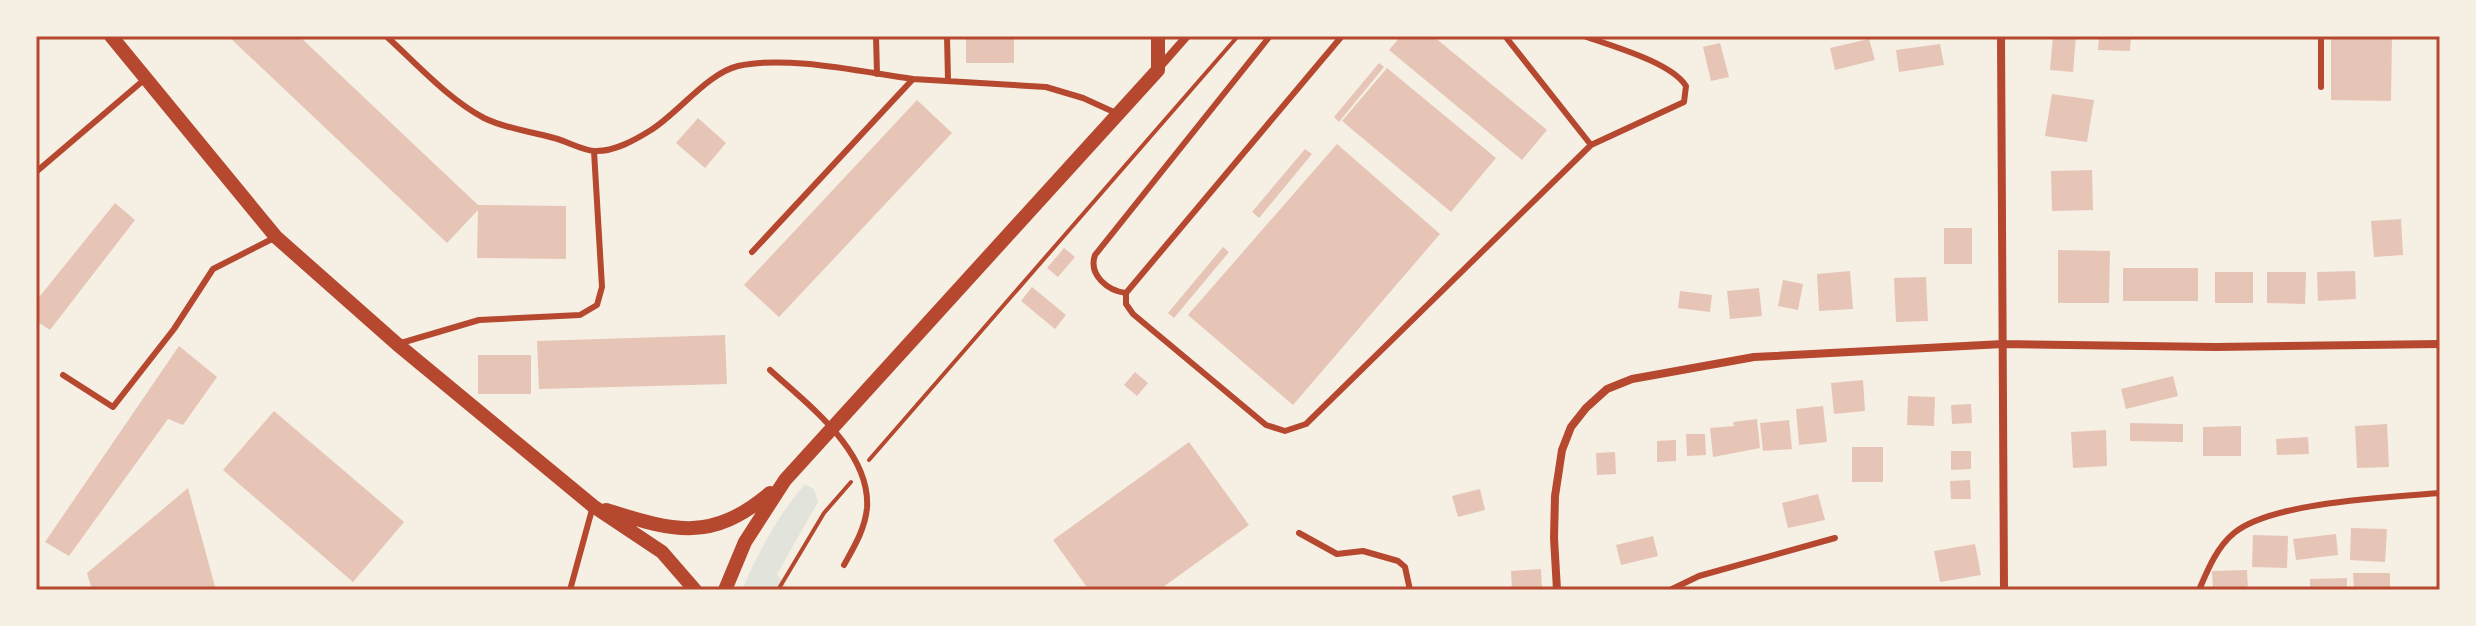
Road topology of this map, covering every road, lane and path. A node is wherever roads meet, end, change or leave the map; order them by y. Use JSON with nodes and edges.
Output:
{"nodes":[{"id":1,"x":111,"y":36,"type":"edge"},
{"id":2,"x":386,"y":36,"type":"edge"},
{"id":3,"x":876,"y":36,"type":"edge"},
{"id":4,"x":947,"y":36,"type":"edge"},
{"id":5,"x":1158,"y":36,"type":"edge"},
{"id":6,"x":1187,"y":36,"type":"edge"},
{"id":7,"x":1238,"y":36,"type":"edge"},
{"id":8,"x":1270,"y":36,"type":"edge"},
{"id":9,"x":1342,"y":36,"type":"edge"},
{"id":10,"x":1505,"y":36,"type":"edge"},
{"id":11,"x":1584,"y":36,"type":"edge"},
{"id":12,"x":2001,"y":36,"type":"edge"},
{"id":13,"x":2321,"y":36,"type":"edge"},
{"id":14,"x":1158,"y":70,"type":"junction"},
{"id":15,"x":877,"y":74,"type":"junction"},
{"id":16,"x":145,"y":79,"type":"junction"},
{"id":17,"x":913,"y":79,"type":"junction"},
{"id":18,"x":948,"y":80,"type":"junction"},
{"id":19,"x":2321,"y":87,"type":"dead end"},
{"id":20,"x":1119,"y":115,"type":"junction"},
{"id":21,"x":1591,"y":145,"type":"junction"},
{"id":22,"x":594,"y":151,"type":"junction"},
{"id":23,"x":36,"y":172,"type":"edge"},
{"id":24,"x":276,"y":237,"type":"junction"},
{"id":25,"x":752,"y":252,"type":"dead end"},
{"id":26,"x":1126,"y":293,"type":"junction"},
{"id":27,"x":397,"y":344,"type":"junction"},
{"id":28,"x":2003,"y":344,"type":"junction"},
{"id":29,"x":2440,"y":344,"type":"edge"},
{"id":30,"x":770,"y":370,"type":"dead end"},
{"id":31,"x":63,"y":375,"type":"dead end"},
{"id":32,"x":834,"y":427,"type":"junction"},
{"id":33,"x":860,"y":471,"type":"junction"},
{"id":34,"x":785,"y":480,"type":"junction"},
{"id":35,"x":2440,"y":493,"type":"edge"},
{"id":36,"x":593,"y":506,"type":"junction"},
{"id":37,"x":1299,"y":533,"type":"dead end"},
{"id":38,"x":1835,"y":538,"type":"dead end"},
{"id":39,"x":844,"y":565,"type":"dead end"},
{"id":40,"x":570,"y":590,"type":"edge"},
{"id":41,"x":695,"y":590,"type":"edge"},
{"id":42,"x":725,"y":590,"type":"edge"},
{"id":43,"x":778,"y":590,"type":"edge"},
{"id":44,"x":1410,"y":590,"type":"edge"},
{"id":45,"x":1557,"y":590,"type":"edge"},
{"id":46,"x":1670,"y":590,"type":"edge"},
{"id":47,"x":2004,"y":590,"type":"edge"},
{"id":48,"x":2199,"y":590,"type":"edge"}],
"edges":[{"from":1,"to":16,"type":"street"},
{"from":2,"to":22,"type":"lane"},
{"from":3,"to":15,"type":"lane"},
{"from":4,"to":18,"type":"lane"},
{"from":5,"to":14,"type":"street"},
{"from":6,"to":14,"type":"street"},
{"from":7,"to":33,"type":"path"},
{"from":8,"to":26,"type":"lane"},
{"from":9,"to":26,"type":"lane"},
{"from":10,"to":21,"type":"lane"},
{"from":11,"to":21,"type":"lane"},
{"from":12,"to":28,"type":"street"},
{"from":13,"to":19,"type":"lane"},
{"from":14,"to":20,"type":"street"},
{"from":15,"to":17,"type":"lane"},
{"from":15,"to":22,"type":"lane"},
{"from":16,"to":23,"type":"lane"},
{"from":16,"to":24,"type":"street"},
{"from":17,"to":18,"type":"lane"},
{"from":17,"to":25,"type":"lane"},
{"from":18,"to":20,"type":"lane"},
{"from":20,"to":32,"type":"street"},
{"from":21,"to":26,"type":"lane"},
{"from":22,"to":27,"type":"lane"},
{"from":24,"to":27,"type":"street"},
{"from":24,"to":31,"type":"lane"},
{"from":27,"to":36,"type":"street"},
{"from":28,"to":29,"type":"street"},
{"from":28,"to":45,"type":"street"},
{"from":28,"to":47,"type":"street"},
{"from":30,"to":32,"type":"lane"},
{"from":32,"to":33,"type":"lane"},
{"from":32,"to":34,"type":"street"},
{"from":33,"to":39,"type":"lane"},
{"from":33,"to":43,"type":"path"},
{"from":34,"to":36,"type":"street"},
{"from":34,"to":42,"type":"street"},
{"from":35,"to":48,"type":"lane"},
{"from":36,"to":40,"type":"lane"},
{"from":36,"to":41,"type":"street"},
{"from":37,"to":44,"type":"lane"},
{"from":38,"to":46,"type":"lane"}]}
